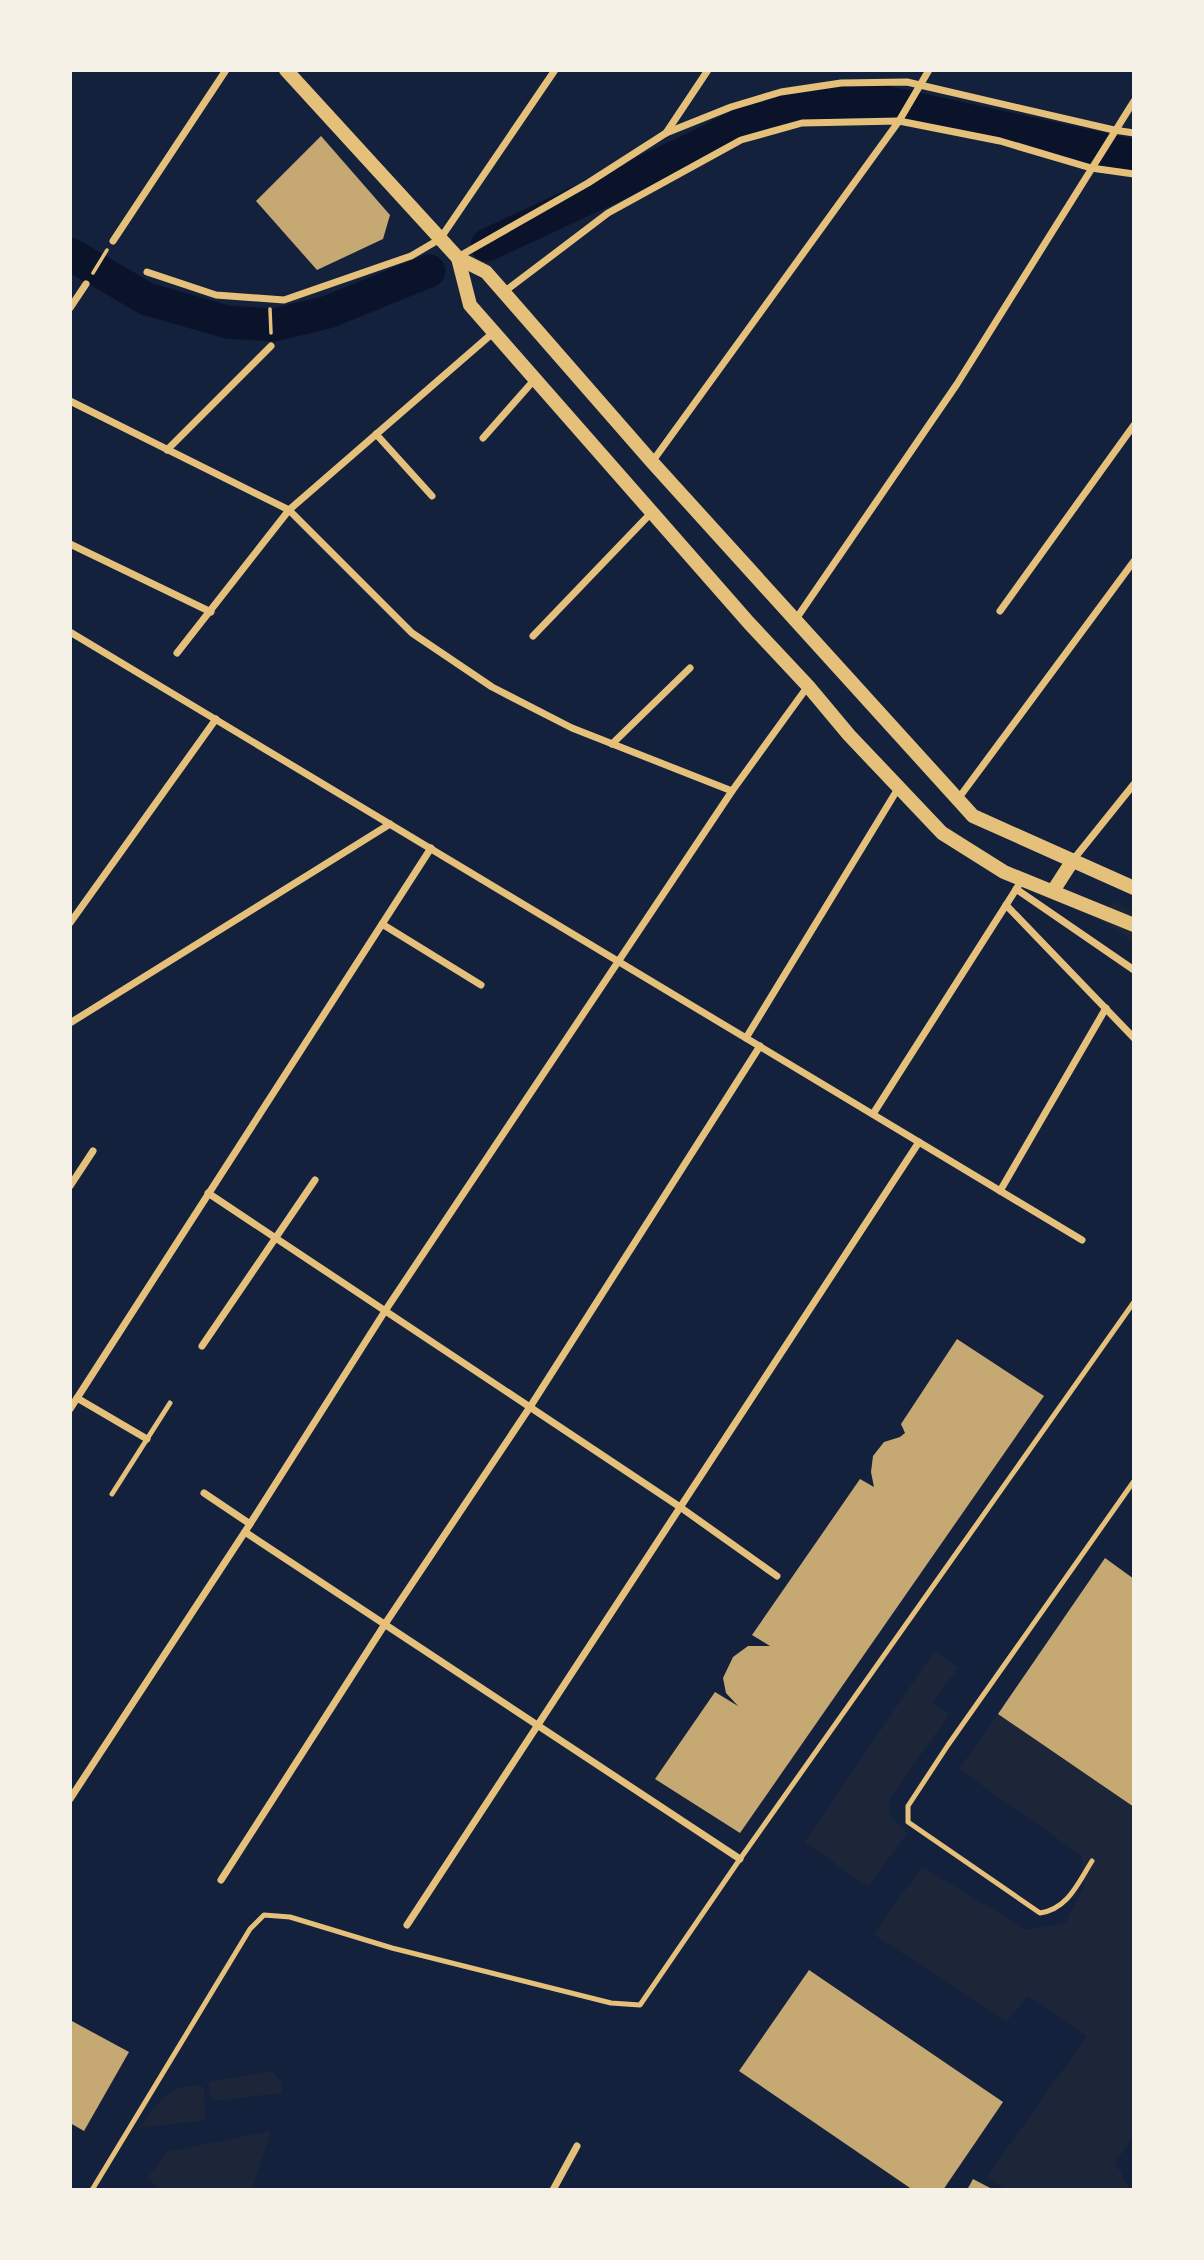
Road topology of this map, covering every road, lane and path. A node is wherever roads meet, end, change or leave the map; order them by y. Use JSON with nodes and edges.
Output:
{"nodes":[{"id":1,"x":226,"y":70,"type":"edge"},
{"id":2,"x":285,"y":70,"type":"edge"},
{"id":3,"x":555,"y":70,"type":"edge"},
{"id":4,"x":708,"y":70,"type":"edge"},
{"id":5,"x":929,"y":70,"type":"edge"},
{"id":6,"x":920,"y":85,"type":"junction"},
{"id":7,"x":1134,"y":101,"type":"edge"},
{"id":8,"x":899,"y":121,"type":"junction"},
{"id":9,"x":1114,"y":130,"type":"junction"},
{"id":10,"x":666,"y":133,"type":"junction"},
{"id":11,"x":1134,"y":133,"type":"edge"},
{"id":12,"x":1091,"y":168,"type":"junction"},
{"id":13,"x":1134,"y":174,"type":"edge"},
{"id":14,"x":440,"y":239,"type":"junction"},
{"id":15,"x":113,"y":241,"type":"joint"},
{"id":16,"x":458,"y":258,"type":"junction"},
{"id":17,"x":147,"y":272,"type":"dead end"},
{"id":18,"x":86,"y":284,"type":"joint"},
{"id":19,"x":504,"y":293,"type":"junction"},
{"id":20,"x":269,"y":299,"type":"junction"},
{"id":21,"x":70,"y":308,"type":"edge"},
{"id":22,"x":495,"y":332,"type":"junction"},
{"id":23,"x":271,"y":346,"type":"joint"},
{"id":24,"x":536,"y":378,"type":"junction"},
{"id":25,"x":70,"y":401,"type":"edge"},
{"id":26,"x":1134,"y":425,"type":"edge"},
{"id":27,"x":376,"y":434,"type":"junction"},
{"id":28,"x":483,"y":438,"type":"dead end"},
{"id":29,"x":167,"y":450,"type":"junction"},
{"id":30,"x":652,"y":463,"type":"junction"},
{"id":31,"x":432,"y":496,"type":"dead end"},
{"id":32,"x":289,"y":510,"type":"junction"},
{"id":33,"x":652,"y":512,"type":"junction"},
{"id":34,"x":70,"y":544,"type":"edge"},
{"id":35,"x":1134,"y":561,"type":"edge"},
{"id":36,"x":1000,"y":611,"type":"dead end"},
{"id":37,"x":211,"y":612,"type":"junction"},
{"id":38,"x":795,"y":620,"type":"junction"},
{"id":39,"x":70,"y":632,"type":"edge"},
{"id":40,"x":533,"y":636,"type":"dead end"},
{"id":41,"x":177,"y":653,"type":"dead end"},
{"id":42,"x":690,"y":668,"type":"dead end"},
{"id":43,"x":808,"y":686,"type":"junction"},
{"id":44,"x":216,"y":719,"type":"junction"},
{"id":45,"x":612,"y":744,"type":"junction"},
{"id":46,"x":1134,"y":783,"type":"edge"},
{"id":47,"x":899,"y":787,"type":"junction"},
{"id":48,"x":732,"y":791,"type":"junction"},
{"id":49,"x":958,"y":799,"type":"junction"},
{"id":50,"x":390,"y":824,"type":"junction"},
{"id":51,"x":430,"y":848,"type":"junction"},
{"id":52,"x":1073,"y":860,"type":"junction"},
{"id":53,"x":1019,"y":884,"type":"junction"},
{"id":54,"x":1134,"y":888,"type":"edge"},
{"id":55,"x":1052,"y":891,"type":"junction"},
{"id":56,"x":1006,"y":905,"type":"junction"},
{"id":57,"x":70,"y":923,"type":"edge"},
{"id":58,"x":382,"y":924,"type":"junction"},
{"id":59,"x":1134,"y":925,"type":"edge"},
{"id":60,"x":619,"y":961,"type":"junction"},
{"id":61,"x":1134,"y":970,"type":"edge"},
{"id":62,"x":481,"y":985,"type":"dead end"},
{"id":63,"x":1106,"y":1008,"type":"junction"},
{"id":64,"x":70,"y":1023,"type":"edge"},
{"id":65,"x":746,"y":1038,"type":"junction"},
{"id":66,"x":1134,"y":1038,"type":"edge"},
{"id":67,"x":760,"y":1046,"type":"junction"},
{"id":68,"x":873,"y":1114,"type":"junction"},
{"id":69,"x":919,"y":1142,"type":"junction"},
{"id":70,"x":93,"y":1151,"type":"dead end"},
{"id":71,"x":315,"y":1180,"type":"dead end"},
{"id":72,"x":70,"y":1186,"type":"edge"},
{"id":73,"x":1000,"y":1191,"type":"junction"},
{"id":74,"x":208,"y":1193,"type":"junction"},
{"id":75,"x":274,"y":1237,"type":"junction"},
{"id":76,"x":1082,"y":1240,"type":"dead end"},
{"id":77,"x":1134,"y":1301,"type":"edge"},
{"id":78,"x":385,"y":1311,"type":"junction"},
{"id":79,"x":202,"y":1346,"type":"dead end"},
{"id":80,"x":77,"y":1398,"type":"junction"},
{"id":81,"x":170,"y":1403,"type":"dead end"},
{"id":82,"x":530,"y":1407,"type":"junction"},
{"id":83,"x":70,"y":1409,"type":"edge"},
{"id":84,"x":147,"y":1439,"type":"junction"},
{"id":85,"x":1134,"y":1481,"type":"edge"},
{"id":86,"x":204,"y":1493,"type":"dead end"},
{"id":87,"x":112,"y":1494,"type":"dead end"},
{"id":88,"x":680,"y":1507,"type":"junction"},
{"id":89,"x":247,"y":1528,"type":"junction"},
{"id":90,"x":777,"y":1576,"type":"dead end"},
{"id":91,"x":385,"y":1624,"type":"junction"},
{"id":92,"x":537,"y":1725,"type":"junction"},
{"id":93,"x":70,"y":1799,"type":"edge"},
{"id":94,"x":740,"y":1859,"type":"junction"},
{"id":95,"x":1093,"y":1861,"type":"dead end"},
{"id":96,"x":221,"y":1880,"type":"dead end"},
{"id":97,"x":407,"y":1925,"type":"dead end"},
{"id":98,"x":577,"y":2146,"type":"dead end"},
{"id":99,"x":92,"y":2190,"type":"edge"},
{"id":100,"x":553,"y":2190,"type":"edge"}],
"edges":[{"from":1,"to":15,"type":"street"},
{"from":2,"to":14,"type":"main road"},
{"from":3,"to":14,"type":"street"},
{"from":4,"to":10,"type":"street"},
{"from":5,"to":6,"type":"street"},
{"from":6,"to":8,"type":"street"},
{"from":6,"to":9,"type":"street"},
{"from":6,"to":10,"type":"street"},
{"from":7,"to":9,"type":"street"},
{"from":8,"to":12,"type":"street"},
{"from":8,"to":19,"type":"street"},
{"from":8,"to":30,"type":"street"},
{"from":9,"to":11,"type":"street"},
{"from":9,"to":12,"type":"street"},
{"from":10,"to":16,"type":"street"},
{"from":12,"to":13,"type":"street"},
{"from":12,"to":38,"type":"street"},
{"from":14,"to":16,"type":"main road"},
{"from":14,"to":20,"type":"street"},
{"from":15,"to":18,"type":"path"},
{"from":16,"to":19,"type":"main road"},
{"from":16,"to":22,"type":"main road"},
{"from":17,"to":20,"type":"street"},
{"from":18,"to":21,"type":"street"},
{"from":19,"to":30,"type":"main road"},
{"from":20,"to":23,"type":"path"},
{"from":22,"to":24,"type":"main road"},
{"from":22,"to":27,"type":"street"},
{"from":23,"to":29,"type":"street"},
{"from":24,"to":28,"type":"street"},
{"from":24,"to":33,"type":"main road"},
{"from":25,"to":29,"type":"street"},
{"from":26,"to":36,"type":"street"},
{"from":27,"to":31,"type":"street"},
{"from":27,"to":32,"type":"street"},
{"from":29,"to":32,"type":"street"},
{"from":30,"to":38,"type":"main road"},
{"from":32,"to":37,"type":"street"},
{"from":32,"to":45,"type":"street"},
{"from":33,"to":40,"type":"street"},
{"from":33,"to":43,"type":"main road"},
{"from":34,"to":37,"type":"street"},
{"from":35,"to":49,"type":"street"},
{"from":37,"to":41,"type":"street"},
{"from":38,"to":49,"type":"main road"},
{"from":39,"to":44,"type":"street"},
{"from":42,"to":45,"type":"street"},
{"from":43,"to":47,"type":"main road"},
{"from":43,"to":48,"type":"street"},
{"from":44,"to":50,"type":"street"},
{"from":44,"to":57,"type":"street"},
{"from":45,"to":48,"type":"street"},
{"from":46,"to":52,"type":"street"},
{"from":47,"to":53,"type":"main road"},
{"from":47,"to":65,"type":"street"},
{"from":48,"to":60,"type":"street"},
{"from":49,"to":52,"type":"main road"},
{"from":50,"to":51,"type":"street"},
{"from":50,"to":64,"type":"street"},
{"from":51,"to":58,"type":"street"},
{"from":51,"to":60,"type":"street"},
{"from":52,"to":54,"type":"main road"},
{"from":52,"to":55,"type":"main road"},
{"from":53,"to":55,"type":"main road"},
{"from":53,"to":56,"type":"street"},
{"from":53,"to":61,"type":"street"},
{"from":55,"to":59,"type":"main road"},
{"from":56,"to":63,"type":"street"},
{"from":56,"to":68,"type":"street"},
{"from":58,"to":62,"type":"street"},
{"from":58,"to":74,"type":"street"},
{"from":60,"to":65,"type":"street"},
{"from":60,"to":78,"type":"street"},
{"from":63,"to":66,"type":"street"},
{"from":63,"to":73,"type":"street"},
{"from":65,"to":67,"type":"street"},
{"from":67,"to":68,"type":"street"},
{"from":67,"to":82,"type":"street"},
{"from":68,"to":69,"type":"street"},
{"from":69,"to":73,"type":"street"},
{"from":69,"to":88,"type":"street"},
{"from":70,"to":72,"type":"street"},
{"from":71,"to":75,"type":"street"},
{"from":73,"to":76,"type":"street"},
{"from":74,"to":75,"type":"street"},
{"from":74,"to":80,"type":"street"},
{"from":75,"to":78,"type":"street"},
{"from":75,"to":79,"type":"street"},
{"from":77,"to":94,"type":"lane"},
{"from":78,"to":82,"type":"street"},
{"from":78,"to":89,"type":"street"},
{"from":80,"to":83,"type":"street"},
{"from":80,"to":84,"type":"street"},
{"from":81,"to":84,"type":"lane"},
{"from":82,"to":88,"type":"street"},
{"from":82,"to":91,"type":"street"},
{"from":84,"to":87,"type":"lane"},
{"from":85,"to":95,"type":"lane"},
{"from":86,"to":89,"type":"street"},
{"from":88,"to":90,"type":"street"},
{"from":88,"to":92,"type":"street"},
{"from":89,"to":91,"type":"street"},
{"from":89,"to":93,"type":"street"},
{"from":91,"to":92,"type":"street"},
{"from":91,"to":96,"type":"street"},
{"from":92,"to":94,"type":"street"},
{"from":92,"to":97,"type":"street"},
{"from":94,"to":99,"type":"lane"},
{"from":98,"to":100,"type":"street"}]}
